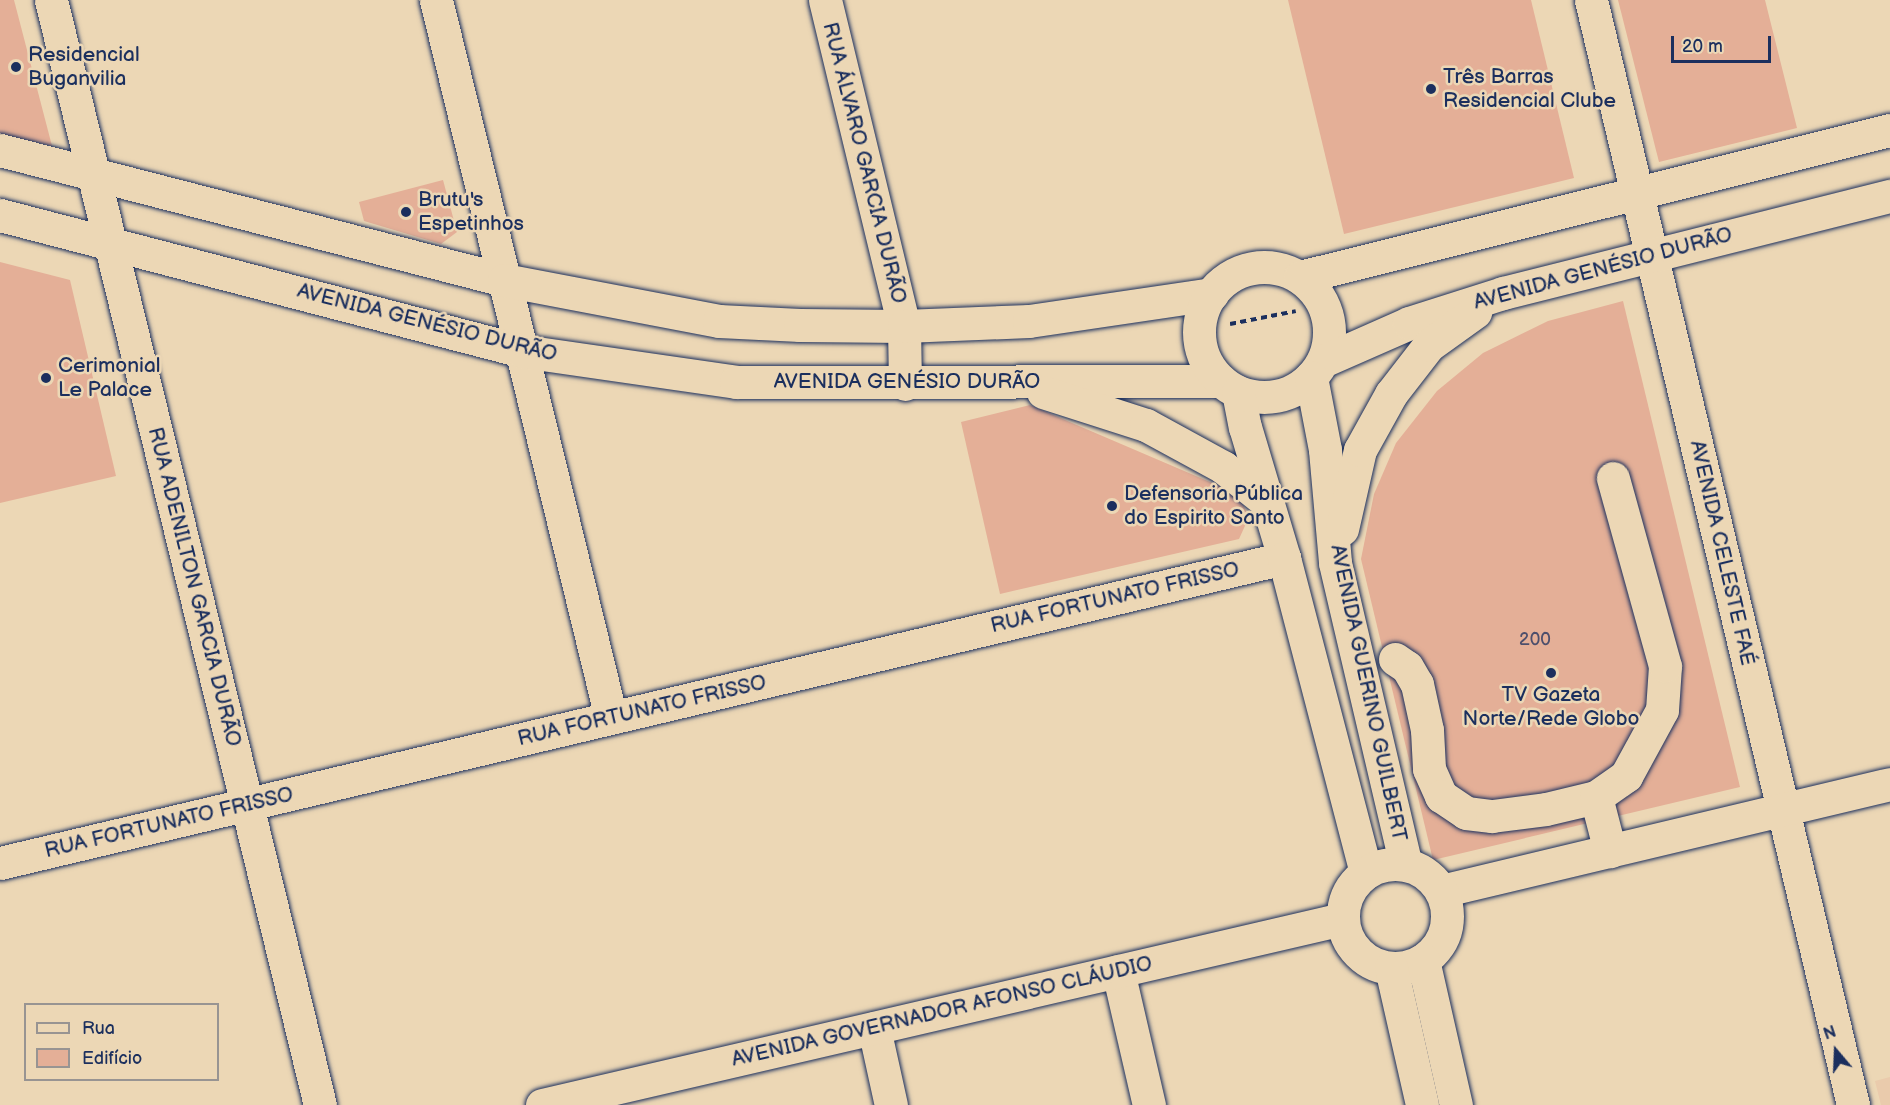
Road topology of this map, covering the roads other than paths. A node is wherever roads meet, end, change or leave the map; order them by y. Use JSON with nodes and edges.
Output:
{"nodes":[{"id":1,"x":51,"y":0,"type":"edge"},
{"id":2,"x":436,"y":0,"type":"edge"},
{"id":3,"x":825,"y":0,"type":"edge"},
{"id":4,"x":1591,"y":0,"type":"edge"},
{"id":5,"x":1890,"y":130,"type":"edge"},
{"id":6,"x":0,"y":150,"type":"edge"},
{"id":7,"x":93,"y":172,"type":"junction"},
{"id":8,"x":1637,"y":194,"type":"junction"},
{"id":9,"x":1890,"y":196,"type":"edge"},
{"id":10,"x":0,"y":215,"type":"edge"},
{"id":11,"x":110,"y":244,"type":"junction"},
{"id":12,"x":1651,"y":255,"type":"junction"},
{"id":13,"x":1300,"y":277,"type":"junction"},
{"id":14,"x":504,"y":280,"type":"junction"},
{"id":15,"x":1503,"y":293,"type":"junction"},
{"id":16,"x":1212,"y":294,"type":"junction"},
{"id":17,"x":904,"y":326,"type":"junction"},
{"id":18,"x":522,"y":351,"type":"junction"},
{"id":19,"x":1317,"y":369,"type":"junction"},
{"id":20,"x":1007,"y":382,"type":"junction"},
{"id":21,"x":905,"y":384,"type":"junction"},
{"id":22,"x":1230,"y":387,"type":"junction"},
{"id":23,"x":1613,"y":478,"type":"dead end"},
{"id":24,"x":1267,"y":502,"type":"junction"},
{"id":25,"x":1284,"y":558,"type":"junction"},
{"id":26,"x":1335,"y":562,"type":"junction"},
{"id":27,"x":1395,"y":659,"type":"dead end"},
{"id":28,"x":611,"y":718,"type":"junction"},
{"id":29,"x":1890,"y":784,"type":"edge"},
{"id":30,"x":1596,"y":797,"type":"junction"},
{"id":31,"x":246,"y":804,"type":"junction"},
{"id":32,"x":1783,"y":810,"type":"junction"},
{"id":33,"x":1610,"y":851,"type":"junction"},
{"id":34,"x":0,"y":862,"type":"edge"},
{"id":35,"x":1406,"y":865,"type":"junction"},
{"id":36,"x":1366,"y":872,"type":"junction"},
{"id":37,"x":1441,"y":891,"type":"junction"},
{"id":38,"x":1342,"y":919,"type":"junction"},
{"id":39,"x":1423,"y":960,"type":"junction"},
{"id":40,"x":1391,"y":968,"type":"junction"},
{"id":41,"x":1118,"y":971,"type":"junction"},
{"id":42,"x":874,"y":1028,"type":"junction"},
{"id":43,"x":619,"y":1096,"type":"edge"},
{"id":44,"x":577,"y":1101,"type":"edge"},
{"id":45,"x":320,"y":1105,"type":"edge"},
{"id":46,"x":542,"y":1105,"type":"edge"},
{"id":47,"x":891,"y":1105,"type":"edge"},
{"id":48,"x":1149,"y":1105,"type":"edge"},
{"id":49,"x":1422,"y":1105,"type":"edge"},
{"id":50,"x":1456,"y":1105,"type":"edge"},
{"id":51,"x":1853,"y":1105,"type":"edge"}],
"edges":[{"from":1,"to":7,"type":"main road","name":"RUA ADENILTON GARCIA DURÃO"},
{"from":2,"to":14,"type":"main road"},
{"from":3,"to":17,"type":"main road","name":"RUA ÁLVARO GARCIA DURÃO"},
{"from":4,"to":8,"type":"main road","name":"AVENIDA CELESTE FAÉ"},
{"from":5,"to":8,"type":"main road"},
{"from":6,"to":7,"type":"main road"},
{"from":7,"to":11,"type":"main road","name":"RUA ADENILTON GARCIA DURÃO"},
{"from":7,"to":14,"type":"main road"},
{"from":8,"to":12,"type":"main road","name":"AVENIDA CELESTE FAÉ"},
{"from":8,"to":13,"type":"main road"},
{"from":9,"to":12,"type":"main road","name":"AVENIDA GENÉSIO DURÃO"},
{"from":10,"to":11,"type":"main road","name":"AVENIDA GENÉSIO DURÃO"},
{"from":11,"to":18,"type":"main road","name":"AVENIDA GENÉSIO DURÃO"},
{"from":11,"to":31,"type":"main road","name":"RUA ADENILTON GARCIA DURÃO"},
{"from":12,"to":15,"type":"main road","name":"AVENIDA GENÉSIO DURÃO"},
{"from":12,"to":32,"type":"main road","name":"AVENIDA CELESTE FAÉ"},
{"from":13,"to":16,"type":"main road"},
{"from":13,"to":19,"type":"main road"},
{"from":14,"to":17,"type":"main road"},
{"from":14,"to":18,"type":"main road"},
{"from":15,"to":19,"type":"main road","name":"AVENIDA GENÉSIO DURÃO"},
{"from":15,"to":26,"type":"main road"},
{"from":16,"to":17,"type":"main road"},
{"from":16,"to":22,"type":"main road"},
{"from":17,"to":21,"type":"main road","name":"RUA ÁLVARO GARCIA DURÃO"},
{"from":18,"to":21,"type":"main road","name":"AVENIDA GENÉSIO DURÃO"},
{"from":18,"to":28,"type":"main road"},
{"from":19,"to":22,"type":"main road","name":"AVENIDA GENÉSIO DURÃO"},
{"from":19,"to":26,"type":"main road","name":"AVENIDA GUERINO GUILBERT"},
{"from":20,"to":21,"type":"main road","name":"AVENIDA GENÉSIO DURÃO"},
{"from":20,"to":22,"type":"main road","name":"AVENIDA GENÉSIO DURÃO"},
{"from":20,"to":24,"type":"main road"},
{"from":22,"to":24,"type":"main road","name":"AVENIDA GUERINO GUILBERT"},
{"from":23,"to":30,"type":"main road"},
{"from":24,"to":25,"type":"main road","name":"AVENIDA GUERINO GUILBERT"},
{"from":25,"to":28,"type":"main road","name":"RUA FORTUNATO FRISSO"},
{"from":25,"to":36,"type":"main road","name":"AVENIDA GUERINO GUILBERT"},
{"from":26,"to":35,"type":"main road","name":"AVENIDA GUERINO GUILBERT"},
{"from":27,"to":30,"type":"main road"},
{"from":28,"to":31,"type":"main road","name":"RUA FORTUNATO FRISSO"},
{"from":29,"to":32,"type":"main road"},
{"from":30,"to":33,"type":"main road"},
{"from":31,"to":34,"type":"main road","name":"RUA FORTUNATO FRISSO"},
{"from":31,"to":45,"type":"main road","name":"RUA ADENILTON GARCIA DURÃO"},
{"from":32,"to":33,"type":"main road"},
{"from":32,"to":51,"type":"main road","name":"AVENIDA CELESTE FAÉ"},
{"from":33,"to":37,"type":"main road"},
{"from":35,"to":36,"type":"main road","name":"AVENIDA GUERINO GUILBERT"},
{"from":35,"to":37,"type":"main road","name":"AVENIDA GUERINO GUILBERT"},
{"from":36,"to":38,"type":"main road"},
{"from":37,"to":39,"type":"main road"},
{"from":38,"to":40,"type":"main road"},
{"from":38,"to":41,"type":"main road","name":"AVENIDA GOVERNADOR AFONSO CLÁUDIO"},
{"from":39,"to":40,"type":"main road"},
{"from":39,"to":50,"type":"main road"},
{"from":40,"to":49,"type":"main road"},
{"from":41,"to":42,"type":"main road","name":"AVENIDA GOVERNADOR AFONSO CLÁUDIO"},
{"from":41,"to":48,"type":"main road"},
{"from":42,"to":43,"type":"main road","name":"AVENIDA GOVERNADOR AFONSO CLÁUDIO"},
{"from":42,"to":47,"type":"main road"},
{"from":43,"to":44,"type":"main road","name":"AVENIDA GOVERNADOR AFONSO CLÁUDIO"},
{"from":44,"to":46,"type":"main road","name":"AVENIDA GOVERNADOR AFONSO CLÁUDIO"}]}
